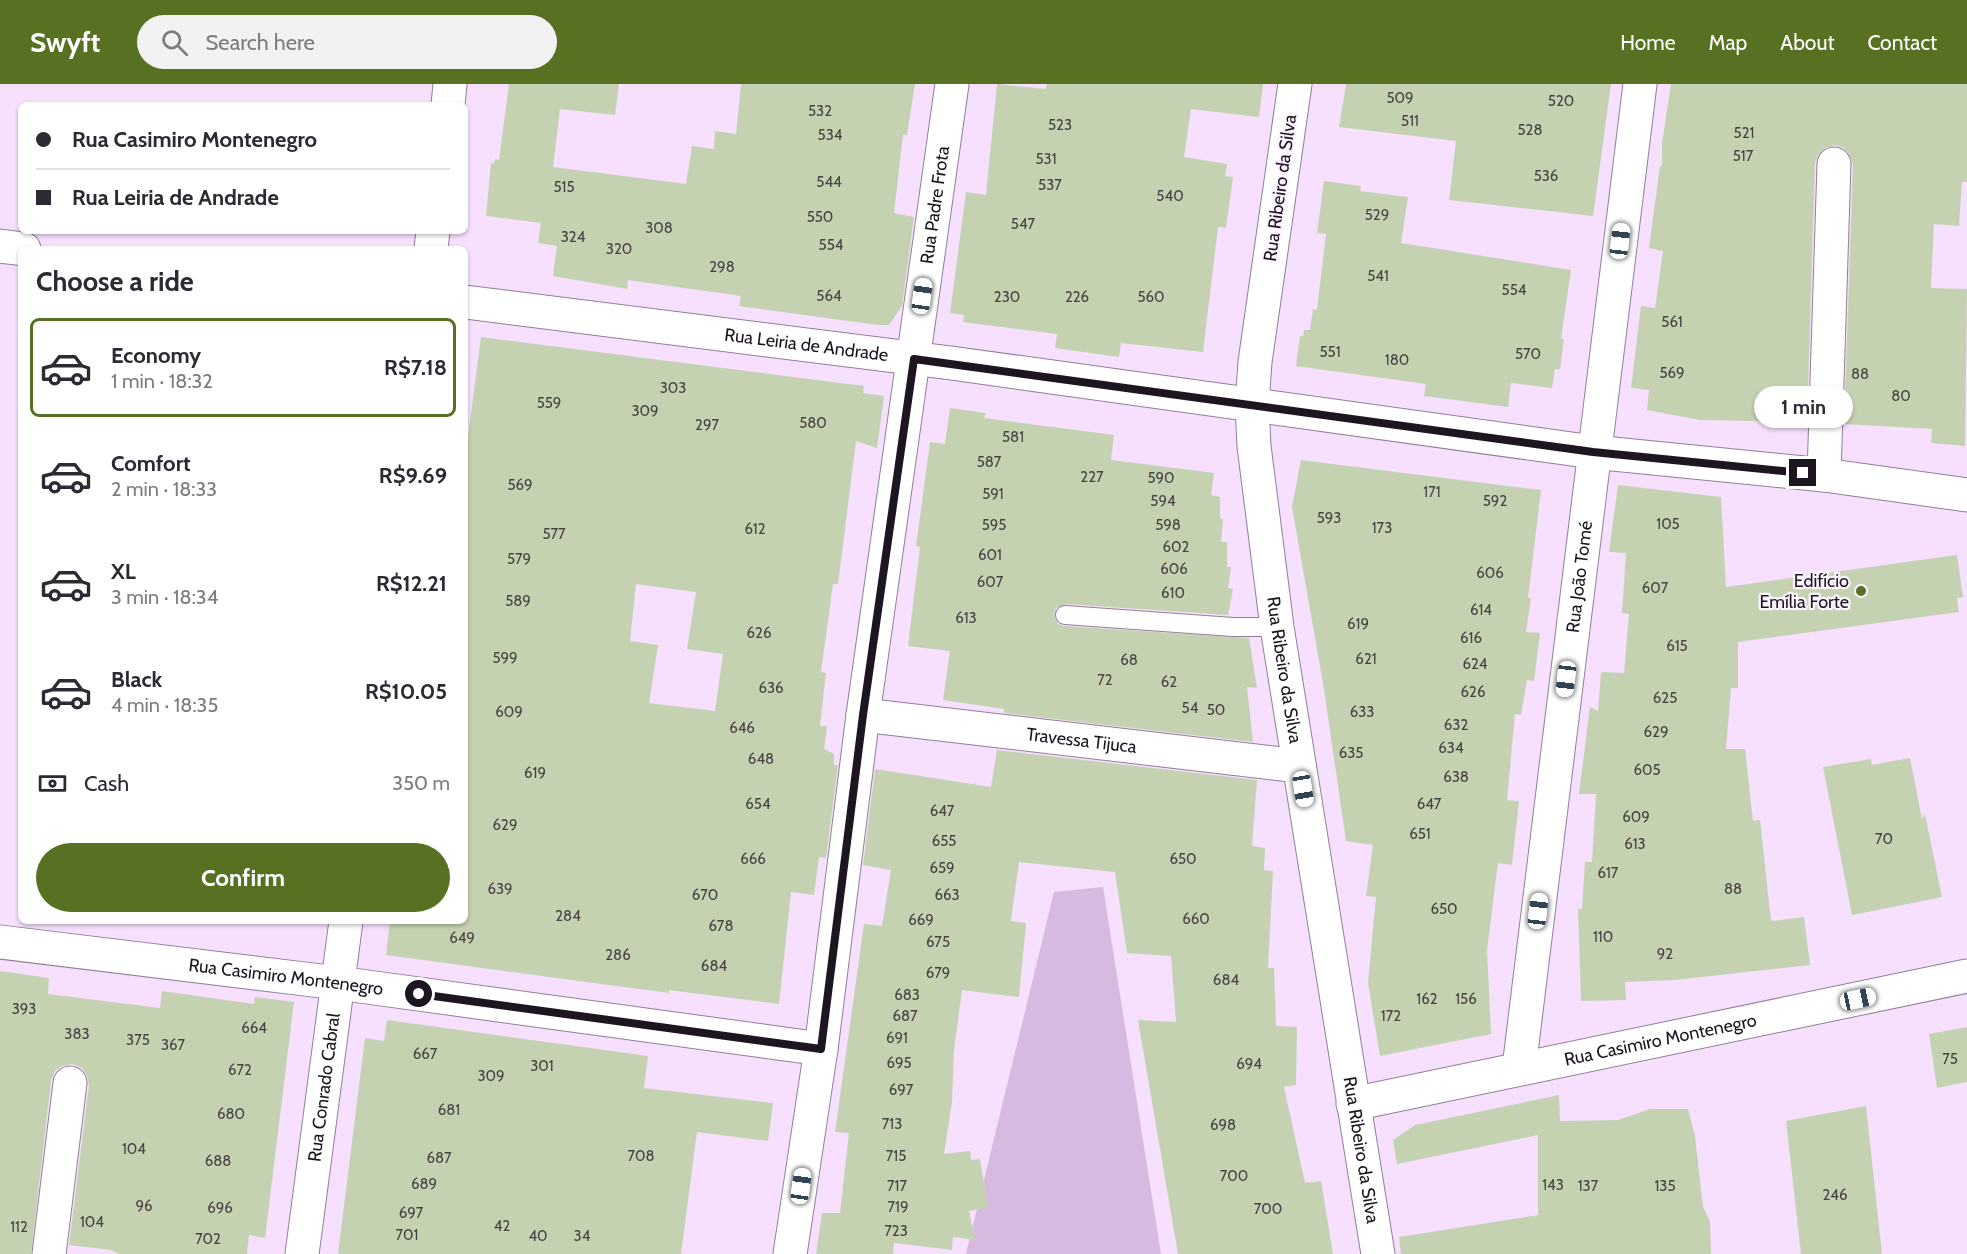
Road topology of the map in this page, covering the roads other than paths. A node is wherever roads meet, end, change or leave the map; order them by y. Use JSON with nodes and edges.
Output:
{"nodes":[{"id":1,"x":450,"y":84,"type":"edge"},
{"id":2,"x":952,"y":84,"type":"edge"},
{"id":3,"x":1295,"y":84,"type":"edge"},
{"id":4,"x":1640,"y":84,"type":"edge"},
{"id":5,"x":448,"y":102,"type":"edge"},
{"id":6,"x":1834,"y":164,"type":"dead end"},
{"id":7,"x":0,"y":246,"type":"edge"},
{"id":8,"x":18,"y":248,"type":"edge"},
{"id":9,"x":468,"y":302,"type":"edge"},
{"id":10,"x":914,"y":359,"type":"junction"},
{"id":11,"x":1252,"y":404,"type":"junction"},
{"id":12,"x":1593,"y":452,"type":"junction"},
{"id":13,"x":1824,"y":475,"type":"junction"},
{"id":14,"x":1967,"y":495,"type":"edge"},
{"id":15,"x":1065,"y":615,"type":"dead end"},
{"id":16,"x":1277,"y":627,"type":"junction"},
{"id":17,"x":863,"y":715,"type":"junction"},
{"id":18,"x":1299,"y":766,"type":"junction"},
{"id":19,"x":346,"y":924,"type":"edge"},
{"id":20,"x":0,"y":942,"type":"edge"},
{"id":21,"x":1967,"y":976,"type":"edge"},
{"id":22,"x":338,"y":982,"type":"junction"},
{"id":23,"x":821,"y":1049,"type":"junction"},
{"id":24,"x":1519,"y":1068,"type":"junction"},
{"id":25,"x":70,"y":1083,"type":"dead end"},
{"id":26,"x":1353,"y":1104,"type":"junction"},
{"id":27,"x":49,"y":1254,"type":"edge"},
{"id":28,"x":302,"y":1254,"type":"edge"},
{"id":29,"x":790,"y":1254,"type":"edge"},
{"id":30,"x":1378,"y":1254,"type":"edge"}],
"edges":[{"from":1,"to":5,"type":"street"},
{"from":2,"to":10,"type":"street","name":"Rua Padre Frota"},
{"from":3,"to":11,"type":"street","name":"Rua Ribeiro da Silva"},
{"from":4,"to":12,"type":"street","name":"Rua João Tomé"},
{"from":6,"to":13,"type":"street"},
{"from":7,"to":8,"type":"street"},
{"from":9,"to":10,"type":"street","name":"Rua Leiria de Andrade"},
{"from":10,"to":11,"type":"street","name":"Rua Leiria de Andrade"},
{"from":10,"to":17,"type":"street","name":"Rua Padre Frota"},
{"from":11,"to":12,"type":"street","name":"Rua Leiria de Andrade"},
{"from":11,"to":16,"type":"street","name":"Rua Ribeiro da Silva"},
{"from":12,"to":13,"type":"street","name":"Rua Leiria de Andrade"},
{"from":12,"to":24,"type":"street","name":"Rua João Tomé"},
{"from":13,"to":14,"type":"street","name":"Rua Leiria de Andrade"},
{"from":15,"to":16,"type":"lane"},
{"from":16,"to":18,"type":"street","name":"Rua Ribeiro da Silva"},
{"from":17,"to":18,"type":"street","name":"Travessa Tijuca"},
{"from":17,"to":23,"type":"street","name":"Rua Padre Frota"},
{"from":18,"to":26,"type":"street","name":"Rua Ribeiro da Silva"},
{"from":19,"to":22,"type":"street","name":"Rua Conrado Cabral"},
{"from":20,"to":22,"type":"street","name":"Rua Casimiro Montenegro"},
{"from":21,"to":24,"type":"street","name":"Rua Casimiro Montenegro"},
{"from":22,"to":23,"type":"street","name":"Rua Casimiro Montenegro"},
{"from":22,"to":28,"type":"street","name":"Rua Conrado Cabral"},
{"from":23,"to":29,"type":"street","name":"Rua Padre Frota"},
{"from":24,"to":26,"type":"street","name":"Rua Casimiro Montenegro"},
{"from":25,"to":27,"type":"street"},
{"from":26,"to":30,"type":"street","name":"Rua Ribeiro da Silva"}]}
